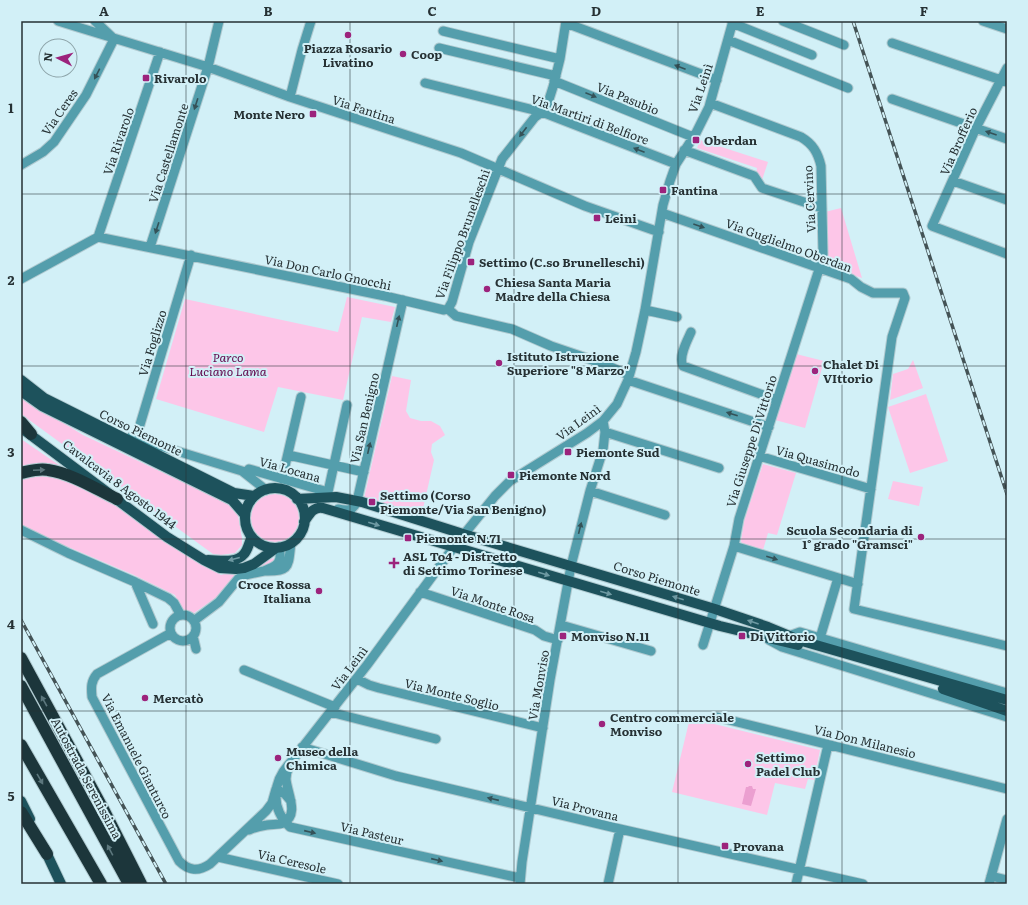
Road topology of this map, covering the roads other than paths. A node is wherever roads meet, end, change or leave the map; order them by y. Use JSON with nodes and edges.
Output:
{"nodes":[{"id":1,"x":95,"y":21,"type":"edge"},
{"id":2,"x":219,"y":21,"type":"edge"},
{"id":3,"x":311,"y":21,"type":"edge"},
{"id":4,"x":783,"y":21,"type":"edge"},
{"id":5,"x":983,"y":21,"type":"edge"},
{"id":6,"x":61,"y":22,"type":"edge"},
{"id":7,"x":566,"y":22,"type":"edge"},
{"id":8,"x":732,"y":22,"type":"edge"},
{"id":9,"x":1007,"y":29,"type":"edge"},
{"id":10,"x":443,"y":30,"type":"dead end"},
{"id":11,"x":114,"y":39,"type":"junction"},
{"id":12,"x":728,"y":40,"type":"junction"},
{"id":13,"x":892,"y":43,"type":"dead end"},
{"id":14,"x":844,"y":45,"type":"dead end"},
{"id":15,"x":439,"y":48,"type":"dead end"},
{"id":16,"x":160,"y":52,"type":"junction"},
{"id":17,"x":812,"y":55,"type":"dead end"},
{"id":18,"x":560,"y":59,"type":"junction"},
{"id":19,"x":208,"y":67,"type":"junction"},
{"id":20,"x":1007,"y":68,"type":"edge"},
{"id":21,"x":555,"y":79,"type":"junction"},
{"id":22,"x":717,"y":80,"type":"junction"},
{"id":23,"x":1004,"y":81,"type":"edge"},
{"id":24,"x":425,"y":83,"type":"dead end"},
{"id":25,"x":848,"y":88,"type":"dead end"},
{"id":26,"x":290,"y":96,"type":"junction"},
{"id":27,"x":892,"y":99,"type":"dead end"},
{"id":28,"x":710,"y":102,"type":"junction"},
{"id":29,"x":542,"y":112,"type":"junction"},
{"id":30,"x":976,"y":128,"type":"junction"},
{"id":31,"x":693,"y":137,"type":"junction"},
{"id":32,"x":1007,"y":139,"type":"edge"},
{"id":33,"x":684,"y":150,"type":"junction"},
{"id":34,"x":676,"y":164,"type":"junction"},
{"id":35,"x":21,"y":165,"type":"edge"},
{"id":36,"x":499,"y":168,"type":"junction"},
{"id":37,"x":953,"y":180,"type":"junction"},
{"id":38,"x":1007,"y":200,"type":"edge"},
{"id":39,"x":822,"y":208,"type":"junction"},
{"id":40,"x":662,"y":213,"type":"junction"},
{"id":41,"x":659,"y":232,"type":"junction"},
{"id":42,"x":98,"y":237,"type":"junction"},
{"id":43,"x":150,"y":247,"type":"junction"},
{"id":44,"x":1007,"y":254,"type":"edge"},
{"id":45,"x":191,"y":255,"type":"junction"},
{"id":46,"x":819,"y":268,"type":"junction"},
{"id":47,"x":21,"y":279,"type":"edge"},
{"id":48,"x":403,"y":300,"type":"junction"},
{"id":49,"x":448,"y":309,"type":"junction"},
{"id":50,"x":645,"y":310,"type":"junction"},
{"id":51,"x":677,"y":317,"type":"dead end"},
{"id":52,"x":691,"y":332,"type":"dead end"},
{"id":53,"x":628,"y":378,"type":"junction"},
{"id":54,"x":21,"y":380,"type":"edge"},
{"id":55,"x":21,"y":391,"type":"edge"},
{"id":56,"x":301,"y":397,"type":"dead end"},
{"id":57,"x":777,"y":400,"type":"junction"},
{"id":58,"x":348,"y":405,"type":"dead end"},
{"id":59,"x":603,"y":421,"type":"junction"},
{"id":60,"x":21,"y":422,"type":"edge"},
{"id":61,"x":769,"y":426,"type":"junction"},
{"id":62,"x":26,"y":431,"type":"edge"},
{"id":63,"x":586,"y":433,"type":"junction"},
{"id":64,"x":116,"y":435,"type":"junction"},
{"id":65,"x":605,"y":436,"type":"junction"},
{"id":66,"x":136,"y":438,"type":"junction"},
{"id":67,"x":288,"y":455,"type":"junction"},
{"id":68,"x":758,"y":456,"type":"junction"},
{"id":69,"x":334,"y":465,"type":"junction"},
{"id":70,"x":719,"y":468,"type":"dead end"},
{"id":71,"x":364,"y":472,"type":"junction"},
{"id":72,"x":21,"y":473,"type":"edge"},
{"id":73,"x":247,"y":475,"type":"junction"},
{"id":74,"x":282,"y":479,"type":"junction"},
{"id":75,"x":871,"y":489,"type":"junction"},
{"id":76,"x":266,"y":490,"type":"junction"},
{"id":77,"x":590,"y":492,"type":"junction"},
{"id":78,"x":254,"y":496,"type":"junction"},
{"id":79,"x":117,"y":499,"type":"junction"},
{"id":80,"x":297,"y":499,"type":"junction"},
{"id":81,"x":357,"y":501,"type":"junction"},
{"id":82,"x":323,"y":508,"type":"junction"},
{"id":83,"x":245,"y":515,"type":"junction"},
{"id":84,"x":665,"y":515,"type":"dead end"},
{"id":85,"x":304,"y":522,"type":"junction"},
{"id":86,"x":21,"y":530,"type":"edge"},
{"id":87,"x":463,"y":534,"type":"junction"},
{"id":88,"x":252,"y":537,"type":"junction"},
{"id":89,"x":291,"y":543,"type":"junction"},
{"id":90,"x":734,"y":546,"type":"junction"},
{"id":91,"x":277,"y":548,"type":"junction"},
{"id":92,"x":452,"y":548,"type":"junction"},
{"id":93,"x":204,"y":560,"type":"junction"},
{"id":94,"x":571,"y":566,"type":"junction"},
{"id":95,"x":264,"y":571,"type":"junction"},
{"id":96,"x":838,"y":578,"type":"junction"},
{"id":97,"x":135,"y":582,"type":"junction"},
{"id":98,"x":569,"y":582,"type":"junction"},
{"id":99,"x":858,"y":584,"type":"junction"},
{"id":100,"x":420,"y":592,"type":"junction"},
{"id":101,"x":716,"y":609,"type":"junction"},
{"id":102,"x":180,"y":614,"type":"junction"},
{"id":103,"x":195,"y":620,"type":"junction"},
{"id":104,"x":711,"y":623,"type":"junction"},
{"id":105,"x":153,"y":624,"type":"dead end"},
{"id":106,"x":561,"y":625,"type":"junction"},
{"id":107,"x":171,"y":633,"type":"junction"},
{"id":108,"x":760,"y":636,"type":"junction"},
{"id":109,"x":789,"y":636,"type":"junction"},
{"id":110,"x":820,"y":638,"type":"junction"},
{"id":111,"x":558,"y":640,"type":"junction"},
{"id":112,"x":703,"y":645,"type":"dead end"},
{"id":113,"x":1007,"y":646,"type":"edge"},
{"id":114,"x":651,"y":651,"type":"dead end"},
{"id":115,"x":21,"y":658,"type":"edge"},
{"id":116,"x":244,"y":670,"type":"dead end"},
{"id":117,"x":357,"y":678,"type":"junction"},
{"id":118,"x":21,"y":686,"type":"edge"},
{"id":119,"x":949,"y":688,"type":"junction"},
{"id":120,"x":1007,"y":693,"type":"edge"},
{"id":121,"x":1007,"y":700,"type":"edge"},
{"id":122,"x":332,"y":710,"type":"junction"},
{"id":123,"x":1007,"y":711,"type":"edge"},
{"id":124,"x":717,"y":717,"type":"dead end"},
{"id":125,"x":1007,"y":717,"type":"edge"},
{"id":126,"x":543,"y":728,"type":"junction"},
{"id":127,"x":436,"y":739,"type":"dead end"},
{"id":128,"x":21,"y":745,"type":"edge"},
{"id":129,"x":828,"y":745,"type":"junction"},
{"id":130,"x":302,"y":747,"type":"junction"},
{"id":131,"x":291,"y":762,"type":"junction"},
{"id":132,"x":276,"y":789,"type":"junction"},
{"id":133,"x":1007,"y":789,"type":"edge"},
{"id":134,"x":21,"y":801,"type":"edge"},
{"id":135,"x":291,"y":801,"type":"junction"},
{"id":136,"x":531,"y":808,"type":"junction"},
{"id":137,"x":21,"y":812,"type":"edge"},
{"id":138,"x":1007,"y":819,"type":"edge"},
{"id":139,"x":284,"y":822,"type":"junction"},
{"id":140,"x":620,"y":829,"type":"junction"},
{"id":141,"x":247,"y":830,"type":"junction"},
{"id":142,"x":235,"y":842,"type":"junction"},
{"id":143,"x":47,"y":854,"type":"junction"},
{"id":144,"x":218,"y":857,"type":"junction"},
{"id":145,"x":240,"y":861,"type":"junction"},
{"id":146,"x":800,"y":869,"type":"junction"},
{"id":147,"x":990,"y":880,"type":"edge"},
{"id":148,"x":1007,"y":880,"type":"edge"},
{"id":149,"x":520,"y":881,"type":"edge"},
{"id":150,"x":61,"y":884,"type":"edge"},
{"id":151,"x":101,"y":884,"type":"edge"},
{"id":152,"x":128,"y":884,"type":"edge"},
{"id":153,"x":141,"y":884,"type":"edge"},
{"id":154,"x":338,"y":884,"type":"edge"},
{"id":155,"x":608,"y":884,"type":"edge"},
{"id":156,"x":796,"y":884,"type":"edge"},
{"id":157,"x":863,"y":884,"type":"edge"}],
"edges":[{"from":1,"to":11,"type":"street"},
{"from":2,"to":19,"type":"street","name":"Via Castellamonte"},
{"from":3,"to":26,"type":"street"},
{"from":4,"to":14,"type":"street"},
{"from":5,"to":9,"type":"street"},
{"from":6,"to":11,"type":"street","name":"Via Fantina"},
{"from":7,"to":18,"type":"street"},
{"from":22,"to":7,"type":"street","one_way":true},
{"from":8,"to":12,"type":"street","name":"Via Leinì"},
{"from":8,"to":17,"type":"street"},
{"from":10,"to":18,"type":"street"},
{"from":11,"to":16,"type":"street","name":"Via Fantina"},
{"from":11,"to":35,"type":"street","name":"Via Ceres","one_way":true},
{"from":12,"to":22,"type":"street","name":"Via Leinì"},
{"from":12,"to":25,"type":"street"},
{"from":13,"to":23,"type":"street"},
{"from":15,"to":21,"type":"street","name":"Via Pasubio"},
{"from":16,"to":19,"type":"street","name":"Via Fantina"},
{"from":16,"to":42,"type":"street","name":"Via Rivarolo"},
{"from":18,"to":21,"type":"street"},
{"from":19,"to":26,"type":"street","name":"Via Fantina"},
{"from":19,"to":43,"type":"street","name":"Via Castellamonte","one_way":true},
{"from":20,"to":23,"type":"street","name":"Via Brofferio"},
{"from":21,"to":29,"type":"street"},
{"from":21,"to":31,"type":"street","name":"Via Pasubio","one_way":true},
{"from":22,"to":28,"type":"street","name":"Via Leinì"},
{"from":23,"to":30,"type":"street","name":"Via Brofferio"},
{"from":24,"to":29,"type":"street","name":"Via Martiri di Belfiore"},
{"from":26,"to":36,"type":"street","name":"Via Fantina"},
{"from":27,"to":30,"type":"street"},
{"from":28,"to":31,"type":"street","name":"Via Leinì"},
{"from":28,"to":39,"type":"street","name":"Via Cervino"},
{"from":34,"to":29,"type":"street","name":"Via Martiri di Belfiore","one_way":true},
{"from":29,"to":36,"type":"street","name":"Via Filippo Brunelleschi","one_way":true},
{"from":32,"to":30,"type":"street","one_way":true},
{"from":30,"to":37,"type":"street","name":"Via Brofferio"},
{"from":31,"to":33,"type":"street","name":"Via Leinì"},
{"from":33,"to":34,"type":"street","name":"Via Leinì"},
{"from":33,"to":39,"type":"street"},
{"from":34,"to":40,"type":"street","name":"Via Leinì"},
{"from":36,"to":41,"type":"street","name":"Via Fantina"},
{"from":36,"to":49,"type":"street","name":"Via Filippo Brunelleschi"},
{"from":37,"to":38,"type":"street"},
{"from":37,"to":44,"type":"street","name":"Via Brofferio"},
{"from":39,"to":46,"type":"street","name":"Via Cervino"},
{"from":40,"to":41,"type":"street","name":"Via Leinì"},
{"from":40,"to":46,"type":"street","name":"Via Guglielmo Oberdan","one_way":true},
{"from":41,"to":50,"type":"street","name":"Via Leinì"},
{"from":42,"to":43,"type":"street","name":"Via Don Carlo Gnocchi"},
{"from":42,"to":47,"type":"street"},
{"from":43,"to":45,"type":"street","name":"Via Don Carlo Gnocchi"},
{"from":45,"to":48,"type":"street","name":"Via Don Carlo Gnocchi"},
{"from":45,"to":66,"type":"street","name":"Via Foglizzo"},
{"from":46,"to":57,"type":"street","name":"Via Giuseppe Di Vittorio"},
{"from":46,"to":75,"type":"street","name":"Via Guglielmo Oberdan"},
{"from":48,"to":49,"type":"street","name":"Via Don Carlo Gnocchi"},
{"from":71,"to":48,"type":"street","name":"Via San Benigno","one_way":true},
{"from":49,"to":53,"type":"street","name":"Via Don Carlo Gnocchi"},
{"from":50,"to":51,"type":"street"},
{"from":50,"to":53,"type":"street","name":"Via Leinì"},
{"from":52,"to":57,"type":"street"},
{"from":53,"to":59,"type":"street","name":"Via Leinì"},
{"from":61,"to":53,"type":"street","name":"Via Don Carlo Gnocchi","one_way":true},
{"from":54,"to":64,"type":"main road","name":"Corso Piemonte"},
{"from":55,"to":83,"type":"main road","name":"Corso Piemonte"},
{"from":56,"to":67,"type":"street"},
{"from":57,"to":61,"type":"street","name":"Via Giuseppe Di Vittorio"},
{"from":58,"to":69,"type":"street","name":"Via Locana"},
{"from":59,"to":63,"type":"street","name":"Via Leinì"},
{"from":59,"to":65,"type":"street","name":"Via Monviso"},
{"from":60,"to":62,"type":"highway"},
{"from":61,"to":68,"type":"street","name":"Via Giuseppe Di Vittorio"},
{"from":62,"to":79,"type":"main road","name":"Cavalcavia 8 Agosto 1944"},
{"from":63,"to":65,"type":"street"},
{"from":63,"to":87,"type":"street","name":"Via Leinì"},
{"from":64,"to":66,"type":"street"},
{"from":64,"to":78,"type":"main road","name":"Corso Piemonte"},
{"from":65,"to":70,"type":"street"},
{"from":65,"to":77,"type":"street","name":"Via Monviso"},
{"from":66,"to":73,"type":"street"},
{"from":67,"to":69,"type":"street","name":"Via Locana"},
{"from":67,"to":74,"type":"street"},
{"from":68,"to":75,"type":"street","name":"Via Quasimodo"},
{"from":68,"to":90,"type":"street","name":"Via Giuseppe Di Vittorio"},
{"from":69,"to":71,"type":"street","name":"Via Locana"},
{"from":69,"to":74,"type":"street","name":"Via Locana"},
{"from":71,"to":81,"type":"street","name":"Via San Benigno"},
{"from":72,"to":79,"type":"highway","one_way":true},
{"from":73,"to":74,"type":"street","name":"Via Locana"},
{"from":73,"to":76,"type":"street"},
{"from":73,"to":78,"type":"street"},
{"from":75,"to":99,"type":"street"},
{"from":76,"to":78,"type":"main road"},
{"from":76,"to":80,"type":"main road"},
{"from":77,"to":84,"type":"street"},
{"from":94,"to":77,"type":"street","name":"Via Monviso","one_way":true},
{"from":78,"to":83,"type":"main road"},
{"from":79,"to":93,"type":"main road","name":"Cavalcavia 8 Agosto 1944"},
{"from":80,"to":81,"type":"main road","name":"Corso Piemonte"},
{"from":80,"to":85,"type":"main road"},
{"from":81,"to":82,"type":"street"},
{"from":81,"to":87,"type":"main road","name":"Corso Piemonte"},
{"from":82,"to":85,"type":"main road"},
{"from":82,"to":92,"type":"main road","name":"Corso Piemonte","one_way":true},
{"from":83,"to":88,"type":"main road"},
{"from":85,"to":89,"type":"main road"},
{"from":86,"to":97,"type":"street"},
{"from":87,"to":92,"type":"street","name":"Via Leinì"},
{"from":87,"to":94,"type":"main road","name":"Corso Piemonte"},
{"from":88,"to":91,"type":"main road"},
{"from":88,"to":93,"type":"main road","name":"Cavalcavia 8 Agosto 1944","one_way":true},
{"from":89,"to":91,"type":"main road"},
{"from":89,"to":95,"type":"street"},
{"from":90,"to":96,"type":"street","one_way":true},
{"from":90,"to":101,"type":"street","name":"Via Giuseppe Di Vittorio"},
{"from":91,"to":93,"type":"main road","name":"Cavalcavia 8 Agosto 1944"},
{"from":91,"to":95,"type":"street"},
{"from":92,"to":98,"type":"main road","name":"Corso Piemonte","one_way":true},
{"from":92,"to":100,"type":"street","name":"Via Leinì"},
{"from":94,"to":98,"type":"street","name":"Via Monviso"},
{"from":101,"to":94,"type":"main road","name":"Corso Piemonte","one_way":true},
{"from":95,"to":103,"type":"street"},
{"from":96,"to":99,"type":"street"},
{"from":96,"to":110,"type":"street"},
{"from":97,"to":102,"type":"street"},
{"from":97,"to":105,"type":"street"},
{"from":98,"to":104,"type":"main road","name":"Corso Piemonte","one_way":true},
{"from":98,"to":106,"type":"street","name":"Via Monviso"},
{"from":99,"to":113,"type":"street"},
{"from":100,"to":111,"type":"street","name":"Via Monte Rosa"},
{"from":100,"to":117,"type":"street","name":"Via Leinì"},
{"from":101,"to":104,"type":"street","name":"Via Giuseppe Di Vittorio"},
{"from":109,"to":101,"type":"main road","name":"Corso Piemonte","one_way":true},
{"from":102,"to":103,"type":"street"},
{"from":102,"to":107,"type":"street"},
{"from":103,"to":107,"type":"street"},
{"from":104,"to":108,"type":"main road","name":"Corso Piemonte"},
{"from":104,"to":112,"type":"street","name":"Via Giuseppe Di Vittorio"},
{"from":106,"to":111,"type":"street","name":"Via Monviso"},
{"from":106,"to":114,"type":"street"},
{"from":107,"to":144,"type":"street","name":"Via Emanuele Gianturco"},
{"from":108,"to":119,"type":"main road","name":"Corso Piemonte"},
{"from":108,"to":125,"type":"street","name":"Corso Piemonte"},
{"from":109,"to":110,"type":"street"},
{"from":109,"to":119,"type":"main road","name":"Corso Piemonte"},
{"from":110,"to":120,"type":"street"},
{"from":111,"to":126,"type":"street","name":"Via Monviso"},
{"from":153,"to":115,"type":"highway","one_way":true},
{"from":116,"to":122,"type":"street"},
{"from":117,"to":122,"type":"street","name":"Via Leinì"},
{"from":117,"to":126,"type":"street","name":"Via Monte Soglio"},
{"from":152,"to":118,"type":"highway","name":"Autostrada Serenissima","one_way":true},
{"from":119,"to":121,"type":"main road","name":"Corso Piemonte"},
{"from":119,"to":123,"type":"main road","name":"Corso Piemonte"},
{"from":122,"to":127,"type":"street"},
{"from":122,"to":130,"type":"street","name":"Via Leinì"},
{"from":124,"to":129,"type":"street","name":"Via Don Milanesio"},
{"from":126,"to":136,"type":"street","name":"Via Monviso"},
{"from":128,"to":151,"type":"highway","one_way":true},
{"from":129,"to":133,"type":"street","name":"Via Don Milanesio"},
{"from":129,"to":146,"type":"street"},
{"from":130,"to":131,"type":"street","name":"Via Leinì"},
{"from":136,"to":130,"type":"street","name":"Via Provana","one_way":true},
{"from":131,"to":132,"type":"street"},
{"from":131,"to":135,"type":"street"},
{"from":132,"to":135,"type":"street"},
{"from":132,"to":139,"type":"street"},
{"from":132,"to":141,"type":"street"},
{"from":134,"to":143,"type":"main road"},
{"from":135,"to":139,"type":"street"},
{"from":136,"to":140,"type":"street","name":"Via Provana"},
{"from":136,"to":149,"type":"street","name":"Via Monviso"},
{"from":137,"to":143,"type":"highway"},
{"from":138,"to":147,"type":"street"},
{"from":139,"to":141,"type":"street"},
{"from":139,"to":149,"type":"street","name":"Via Pasteur","one_way":true},
{"from":140,"to":146,"type":"street","name":"Via Provana"},
{"from":140,"to":155,"type":"street"},
{"from":141,"to":142,"type":"street"},
{"from":142,"to":144,"type":"street","name":"Via Emanuele Gianturco"},
{"from":142,"to":145,"type":"street","name":"Via Ceresole"},
{"from":143,"to":150,"type":"main road"},
{"from":144,"to":145,"type":"street","name":"Via Ceresole"},
{"from":145,"to":154,"type":"street","name":"Via Ceresole"},
{"from":146,"to":156,"type":"street"},
{"from":146,"to":157,"type":"street","name":"Via Provana"},
{"from":147,"to":148,"type":"street"}]}
